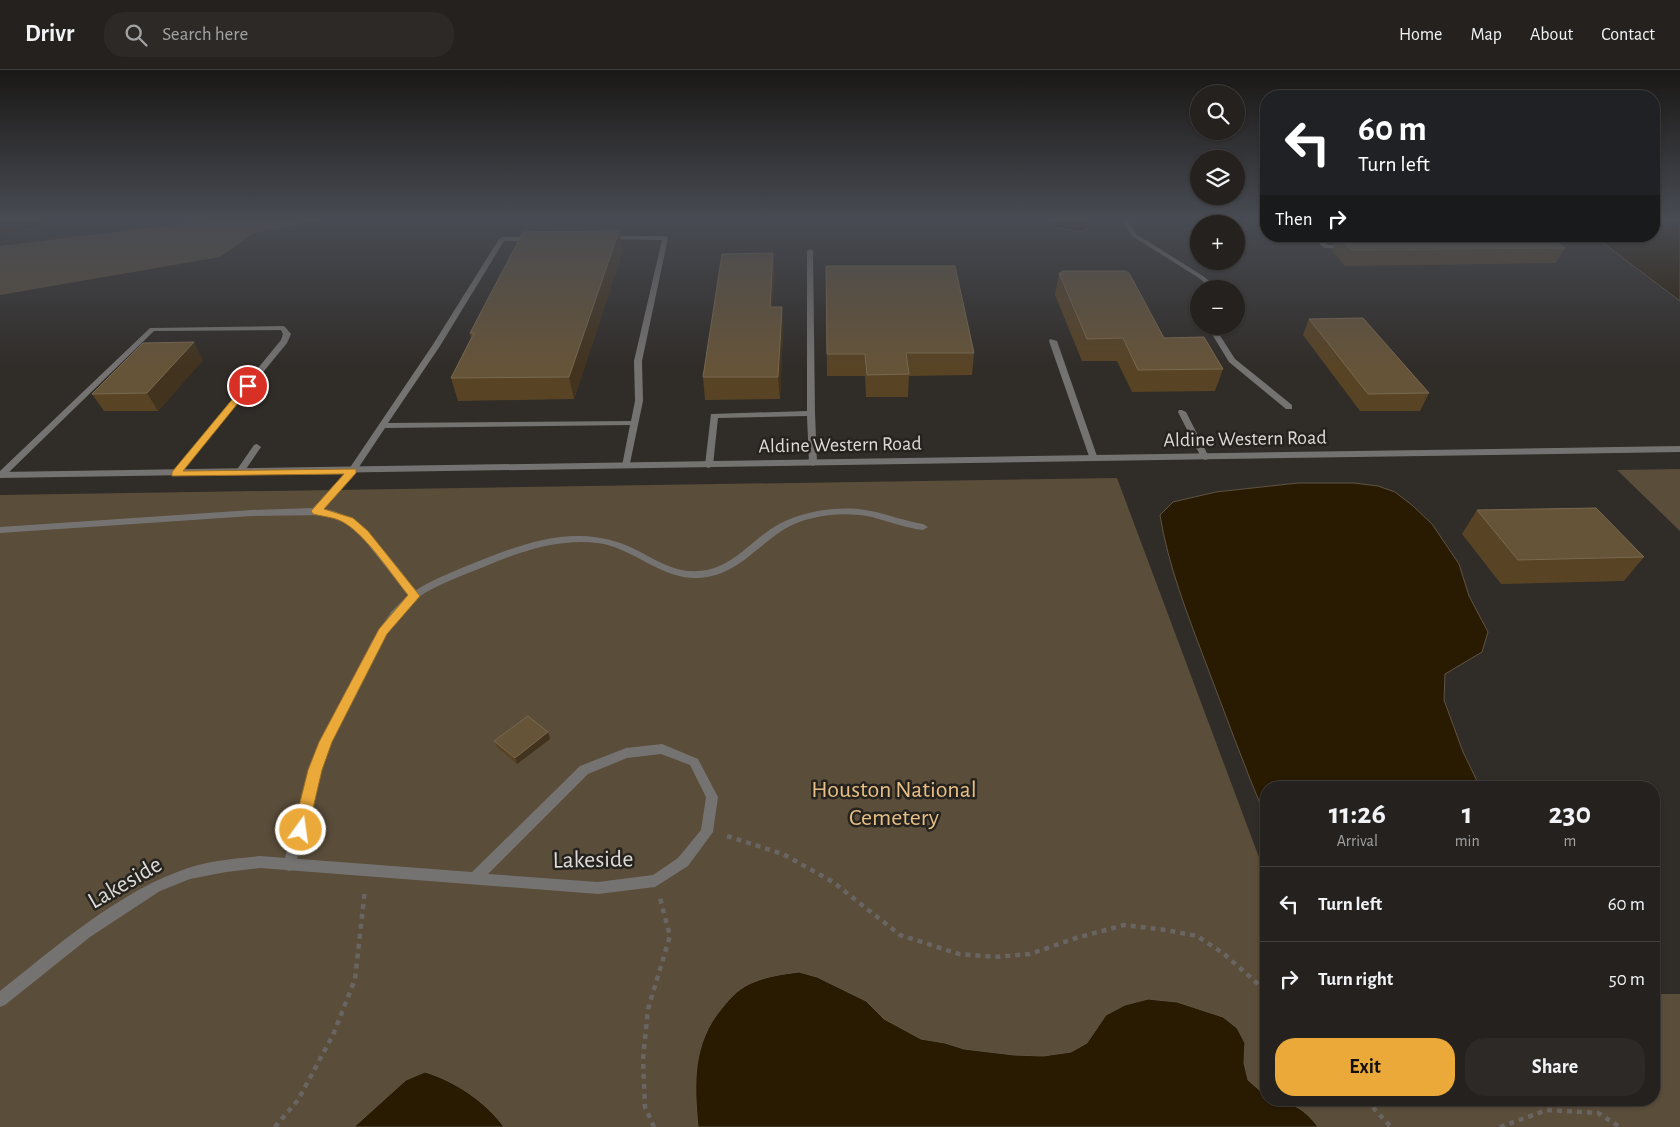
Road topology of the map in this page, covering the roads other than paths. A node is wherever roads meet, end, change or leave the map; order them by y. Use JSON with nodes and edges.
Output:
{"nodes":[{"id":1,"x":483,"y":269,"type":"edge"},
{"id":2,"x":658,"y":269,"type":"edge"},
{"id":3,"x":810,"y":269,"type":"edge"},
{"id":4,"x":1189,"y":269,"type":"edge"},
{"id":5,"x":1205,"y":280,"type":"edge"},
{"id":6,"x":1216,"y":335,"type":"edge"},
{"id":7,"x":1053,"y":341,"type":"dead end"},
{"id":8,"x":1289,"y":407,"type":"dead end"},
{"id":9,"x":1182,"y":412,"type":"dead end"},
{"id":10,"x":811,"y":414,"type":"junction"},
{"id":11,"x":634,"y":423,"type":"junction"},
{"id":12,"x":381,"y":426,"type":"junction"},
{"id":13,"x":257,"y":447,"type":"dead end"},
{"id":14,"x":1680,"y":449,"type":"edge"},
{"id":15,"x":1204,"y":457,"type":"junction"},
{"id":16,"x":1094,"y":459,"type":"junction"},
{"id":17,"x":813,"y":463,"type":"junction"},
{"id":18,"x":709,"y":465,"type":"junction"},
{"id":19,"x":626,"y":466,"type":"junction"},
{"id":20,"x":352,"y":471,"type":"junction"},
{"id":21,"x":239,"y":473,"type":"junction"},
{"id":22,"x":175,"y":474,"type":"junction"},
{"id":23,"x":0,"y":475,"type":"edge"},
{"id":24,"x":316,"y":511,"type":"junction"},
{"id":25,"x":924,"y":527,"type":"dead end"},
{"id":26,"x":0,"y":530,"type":"edge"},
{"id":27,"x":414,"y":596,"type":"junction"},
{"id":28,"x":288,"y":865,"type":"junction"},
{"id":29,"x":474,"y":879,"type":"junction"},
{"id":30,"x":0,"y":1000,"type":"edge"}],
"edges":[{"from":1,"to":12,"type":"street"},
{"from":2,"to":11,"type":"street"},
{"from":3,"to":10,"type":"street"},
{"from":4,"to":5,"type":"street"},
{"from":6,"to":8,"type":"street"},
{"from":7,"to":16,"type":"street"},
{"from":9,"to":15,"type":"street"},
{"from":10,"to":17,"type":"street"},
{"from":10,"to":18,"type":"street"},
{"from":11,"to":12,"type":"street"},
{"from":11,"to":19,"type":"street"},
{"from":12,"to":20,"type":"street"},
{"from":13,"to":21,"type":"street"},
{"from":14,"to":15,"type":"street","name":"Aldine Western Road"},
{"from":15,"to":16,"type":"street","name":"Aldine Western Road"},
{"from":16,"to":17,"type":"street","name":"Aldine Western Road"},
{"from":17,"to":18,"type":"street","name":"Aldine Western Road"},
{"from":18,"to":19,"type":"street","name":"Aldine Western Road"},
{"from":19,"to":20,"type":"street","name":"Aldine Western Road"},
{"from":20,"to":21,"type":"street","name":"Aldine Western Road"},
{"from":20,"to":24,"type":"street"},
{"from":21,"to":22,"type":"street","name":"Aldine Western Road"},
{"from":22,"to":23,"type":"street","name":"Aldine Western Road"},
{"from":22,"to":23,"type":"street"},
{"from":24,"to":26,"type":"street"},
{"from":24,"to":27,"type":"street"},
{"from":25,"to":27,"type":"street"},
{"from":27,"to":28,"type":"street"},
{"from":28,"to":29,"type":"street","name":"Lakeside"},
{"from":28,"to":30,"type":"street","name":"Lakeside"},
{"from":29,"to":29,"type":"street","name":"Lakeside"}]}
